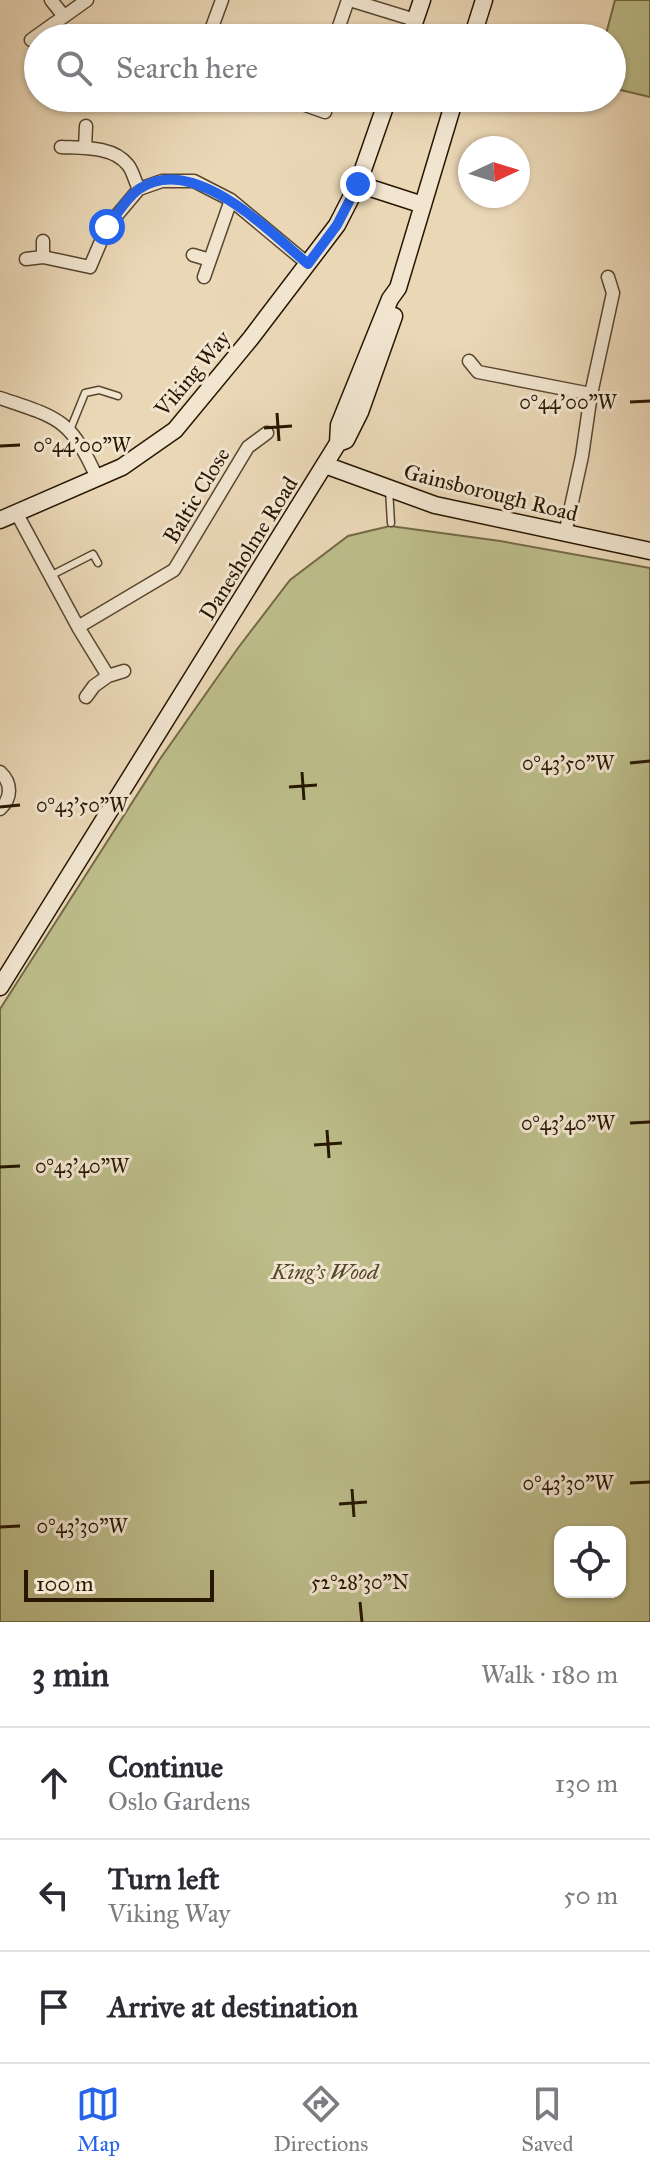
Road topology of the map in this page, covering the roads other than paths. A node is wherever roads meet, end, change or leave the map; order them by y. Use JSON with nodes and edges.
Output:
{"nodes":[{"id":1,"x":51,"y":0,"type":"edge"},
{"id":2,"x":87,"y":0,"type":"edge"},
{"id":3,"x":222,"y":0,"type":"edge"},
{"id":4,"x":349,"y":0,"type":"edge"},
{"id":5,"x":422,"y":0,"type":"edge"},
{"id":6,"x":484,"y":0,"type":"edge"},
{"id":7,"x":63,"y":15,"type":"junction"},
{"id":8,"x":415,"y":20,"type":"junction"},
{"id":9,"x":51,"y":24,"type":"edge"},
{"id":10,"x":213,"y":24,"type":"edge"},
{"id":11,"x":340,"y":24,"type":"edge"},
{"id":12,"x":414,"y":24,"type":"edge"},
{"id":13,"x":476,"y":24,"type":"edge"},
{"id":14,"x":383,"y":112,"type":"edge"},
{"id":15,"x":451,"y":112,"type":"edge"},
{"id":16,"x":86,"y":126,"type":"dead end"},
{"id":17,"x":61,"y":147,"type":"dead end"},
{"id":18,"x":85,"y":148,"type":"junction"},
{"id":19,"x":358,"y":184,"type":"junction"},
{"id":20,"x":139,"y":189,"type":"junction"},
{"id":21,"x":231,"y":200,"type":"junction"},
{"id":22,"x":423,"y":205,"type":"junction"},
{"id":23,"x":43,"y":241,"type":"dead end"},
{"id":24,"x":193,"y":255,"type":"dead end"},
{"id":25,"x":43,"y":257,"type":"junction"},
{"id":26,"x":26,"y":259,"type":"dead end"},
{"id":27,"x":210,"y":260,"type":"junction"},
{"id":28,"x":308,"y":264,"type":"junction"},
{"id":29,"x":204,"y":277,"type":"dead end"},
{"id":30,"x":608,"y":277,"type":"dead end"},
{"id":31,"x":469,"y":361,"type":"dead end"},
{"id":32,"x":591,"y":394,"type":"junction"},
{"id":33,"x":118,"y":396,"type":"dead end"},
{"id":34,"x":0,"y":398,"type":"edge"},
{"id":35,"x":70,"y":430,"type":"junction"},
{"id":36,"x":267,"y":433,"type":"dead end"},
{"id":37,"x":325,"y":465,"type":"junction"},
{"id":38,"x":97,"y":478,"type":"junction"},
{"id":39,"x":389,"y":489,"type":"junction"},
{"id":40,"x":17,"y":514,"type":"junction"},
{"id":41,"x":0,"y":520,"type":"edge"},
{"id":42,"x":391,"y":523,"type":"dead end"},
{"id":43,"x":565,"y":534,"type":"junction"},
{"id":44,"x":650,"y":551,"type":"edge"},
{"id":45,"x":98,"y":563,"type":"dead end"},
{"id":46,"x":50,"y":576,"type":"junction"},
{"id":47,"x":78,"y":627,"type":"junction"},
{"id":48,"x":124,"y":671,"type":"dead end"},
{"id":49,"x":108,"y":676,"type":"junction"},
{"id":50,"x":86,"y":697,"type":"dead end"},
{"id":51,"x":0,"y":772,"type":"edge"},
{"id":52,"x":0,"y":809,"type":"edge"},
{"id":53,"x":0,"y":987,"type":"edge"}],
"edges":[{"from":1,"to":7,"type":"street"},
{"from":2,"to":7,"type":"street"},
{"from":3,"to":10,"type":"street"},
{"from":4,"to":8,"type":"street"},
{"from":4,"to":11,"type":"street"},
{"from":5,"to":8,"type":"street"},
{"from":6,"to":13,"type":"street"},
{"from":7,"to":9,"type":"street"},
{"from":8,"to":12,"type":"street"},
{"from":14,"to":19,"type":"street","name":"Viking Way"},
{"from":15,"to":22,"type":"street","name":"Danesholme Road"},
{"from":16,"to":18,"type":"street"},
{"from":17,"to":18,"type":"street"},
{"from":18,"to":20,"type":"street"},
{"from":19,"to":22,"type":"street"},
{"from":19,"to":28,"type":"street","name":"Viking Way"},
{"from":20,"to":21,"type":"street"},
{"from":20,"to":25,"type":"street"},
{"from":21,"to":27,"type":"street"},
{"from":21,"to":28,"type":"street"},
{"from":22,"to":37,"type":"street","name":"Danesholme Road"},
{"from":23,"to":25,"type":"street"},
{"from":24,"to":27,"type":"street"},
{"from":25,"to":26,"type":"street"},
{"from":27,"to":29,"type":"street"},
{"from":28,"to":38,"type":"street","name":"Viking Way"},
{"from":30,"to":32,"type":"street"},
{"from":31,"to":32,"type":"street"},
{"from":32,"to":43,"type":"street"},
{"from":33,"to":35,"type":"lane"},
{"from":34,"to":35,"type":"street"},
{"from":35,"to":38,"type":"street"},
{"from":36,"to":47,"type":"street","name":"Baltic Close"},
{"from":37,"to":39,"type":"street","name":"Gainsborough Road"},
{"from":37,"to":53,"type":"street","name":"Danesholme Road"},
{"from":38,"to":40,"type":"street","name":"Viking Way"},
{"from":39,"to":42,"type":"lane"},
{"from":39,"to":43,"type":"street","name":"Gainsborough Road"},
{"from":40,"to":41,"type":"street","name":"Viking Way"},
{"from":40,"to":46,"type":"street"},
{"from":43,"to":44,"type":"street","name":"Gainsborough Road"},
{"from":45,"to":46,"type":"lane"},
{"from":46,"to":47,"type":"street"},
{"from":47,"to":49,"type":"street"},
{"from":48,"to":49,"type":"street"},
{"from":49,"to":50,"type":"street"},
{"from":51,"to":52,"type":"street"}]}
